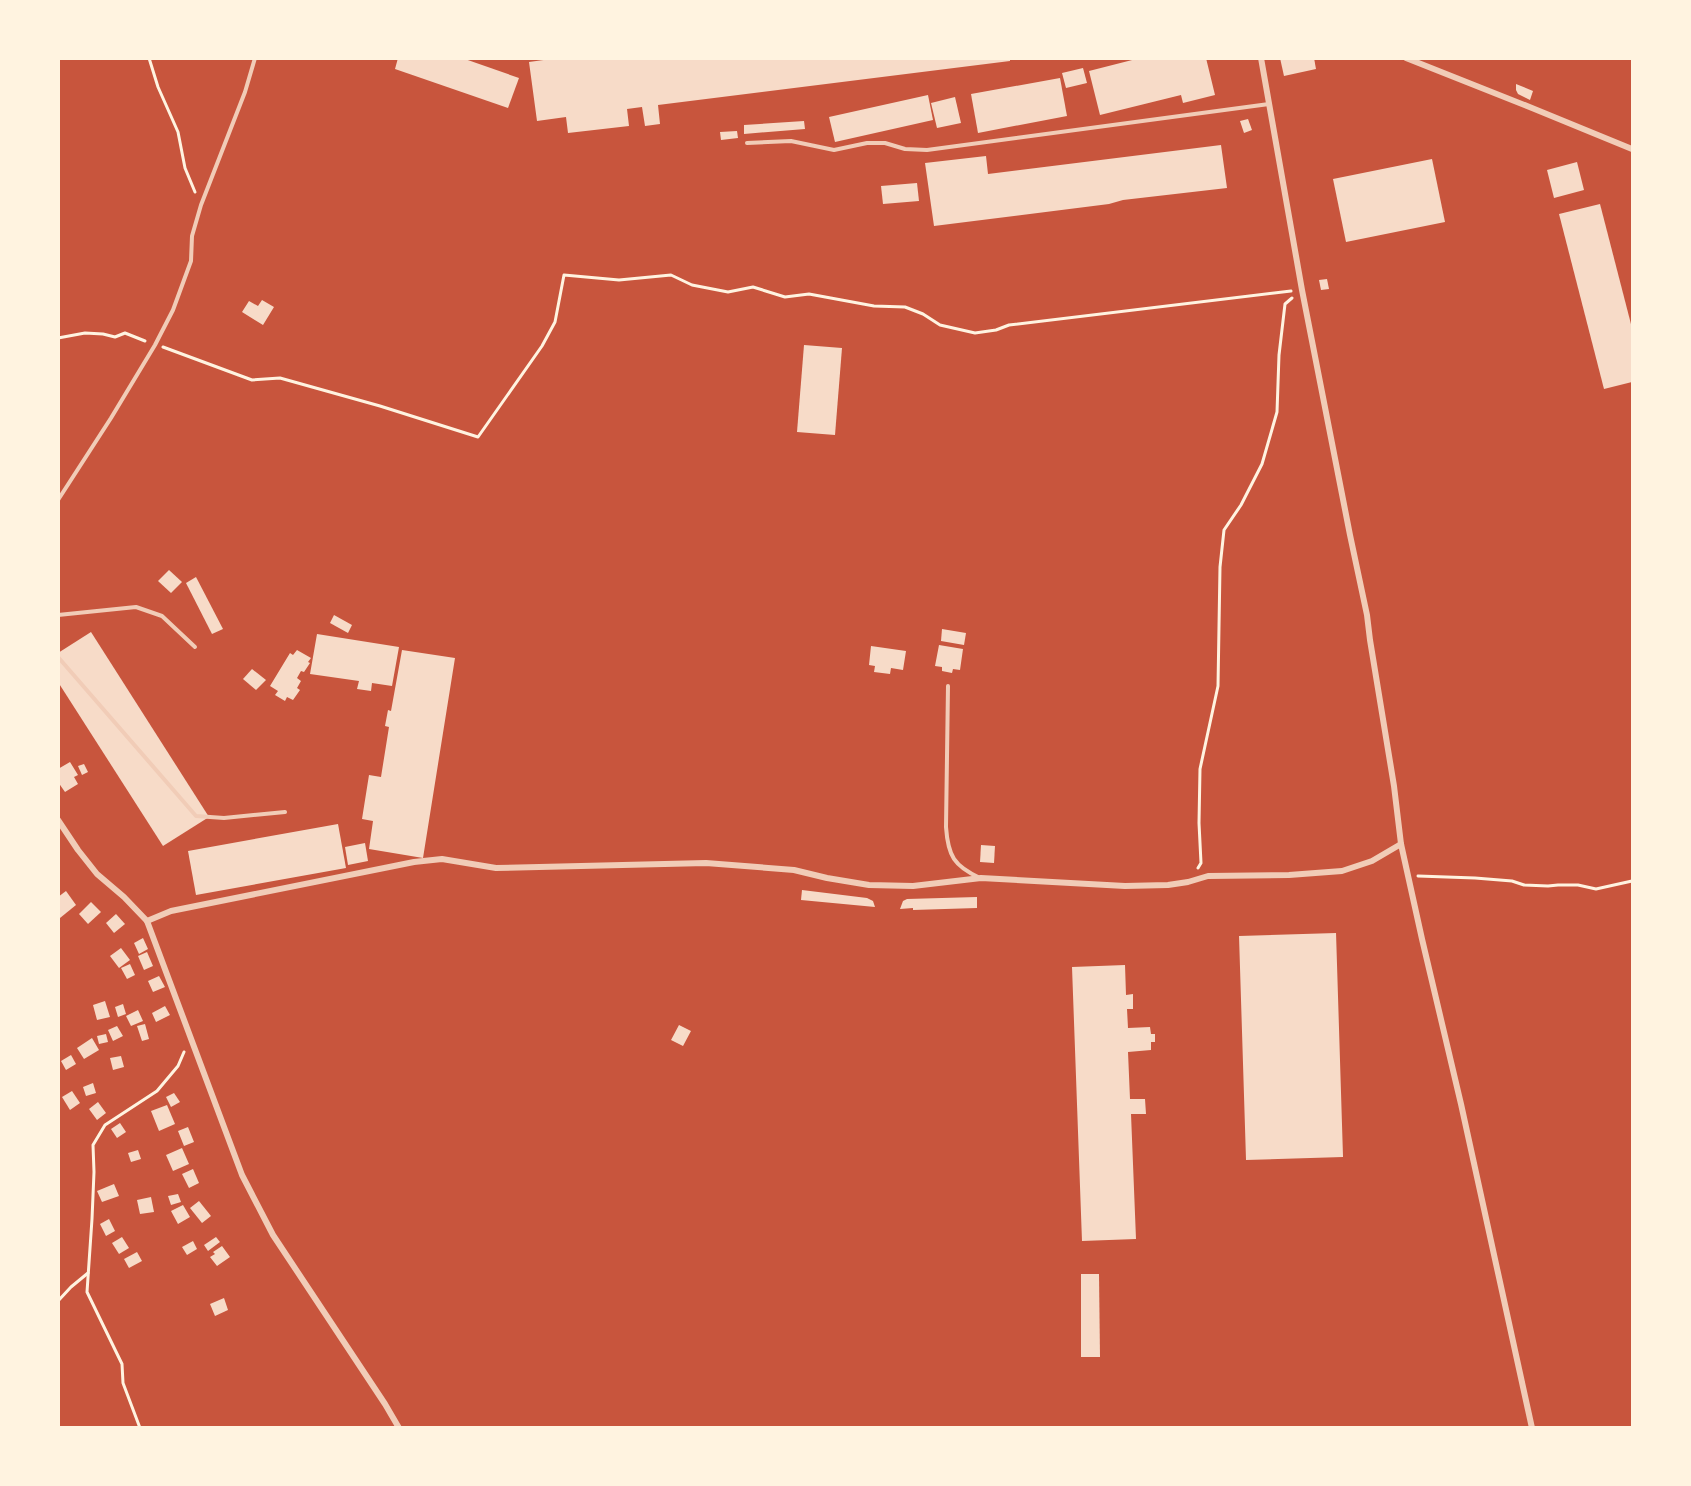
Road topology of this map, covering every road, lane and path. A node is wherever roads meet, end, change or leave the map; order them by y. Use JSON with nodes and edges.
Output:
{"nodes":[{"id":1,"x":149,"y":58,"type":"edge"},
{"id":2,"x":255,"y":58,"type":"edge"},
{"id":3,"x":1261,"y":58,"type":"edge"},
{"id":4,"x":1406,"y":58,"type":"edge"},
{"id":5,"x":1270,"y":104,"type":"junction"},
{"id":6,"x":747,"y":142,"type":"dead end"},
{"id":7,"x":1632,"y":149,"type":"edge"},
{"id":8,"x":201,"y":205,"type":"junction"},
{"id":9,"x":1302,"y":290,"type":"junction"},
{"id":10,"x":58,"y":338,"type":"edge"},
{"id":11,"x":155,"y":345,"type":"junction"},
{"id":12,"x":58,"y":500,"type":"edge"},
{"id":13,"x":58,"y":615,"type":"edge"},
{"id":14,"x":195,"y":647,"type":"dead end"},
{"id":15,"x":58,"y":657,"type":"edge"},
{"id":16,"x":948,"y":686,"type":"dead end"},
{"id":17,"x":285,"y":812,"type":"dead end"},
{"id":18,"x":58,"y":820,"type":"edge"},
{"id":19,"x":1401,"y":844,"type":"junction"},
{"id":20,"x":1408,"y":876,"type":"junction"},
{"id":21,"x":981,"y":878,"type":"junction"},
{"id":22,"x":1188,"y":882,"type":"junction"},
{"id":23,"x":1632,"y":882,"type":"edge"},
{"id":24,"x":147,"y":921,"type":"junction"},
{"id":25,"x":192,"y":1037,"type":"junction"},
{"id":26,"x":88,"y":1273,"type":"junction"},
{"id":27,"x":58,"y":1301,"type":"edge"},
{"id":28,"x":140,"y":1428,"type":"edge"},
{"id":29,"x":399,"y":1428,"type":"edge"},
{"id":30,"x":1532,"y":1428,"type":"edge"}],
"edges":[{"from":1,"to":8,"type":"path"},
{"from":2,"to":8,"type":"lane"},
{"from":3,"to":5,"type":"street"},
{"from":4,"to":7,"type":"street"},
{"from":5,"to":6,"type":"lane"},
{"from":5,"to":9,"type":"street"},
{"from":8,"to":11,"type":"lane"},
{"from":9,"to":11,"type":"path"},
{"from":9,"to":19,"type":"street"},
{"from":9,"to":22,"type":"path"},
{"from":10,"to":11,"type":"path"},
{"from":11,"to":12,"type":"lane"},
{"from":13,"to":14,"type":"lane"},
{"from":15,"to":17,"type":"lane"},
{"from":16,"to":21,"type":"lane"},
{"from":18,"to":24,"type":"street"},
{"from":19,"to":20,"type":"street"},
{"from":19,"to":22,"type":"street"},
{"from":20,"to":23,"type":"path"},
{"from":20,"to":30,"type":"street"},
{"from":21,"to":22,"type":"street"},
{"from":21,"to":24,"type":"street"},
{"from":24,"to":25,"type":"street"},
{"from":25,"to":26,"type":"path"},
{"from":25,"to":29,"type":"street"},
{"from":26,"to":27,"type":"path"},
{"from":26,"to":28,"type":"path"}]}
